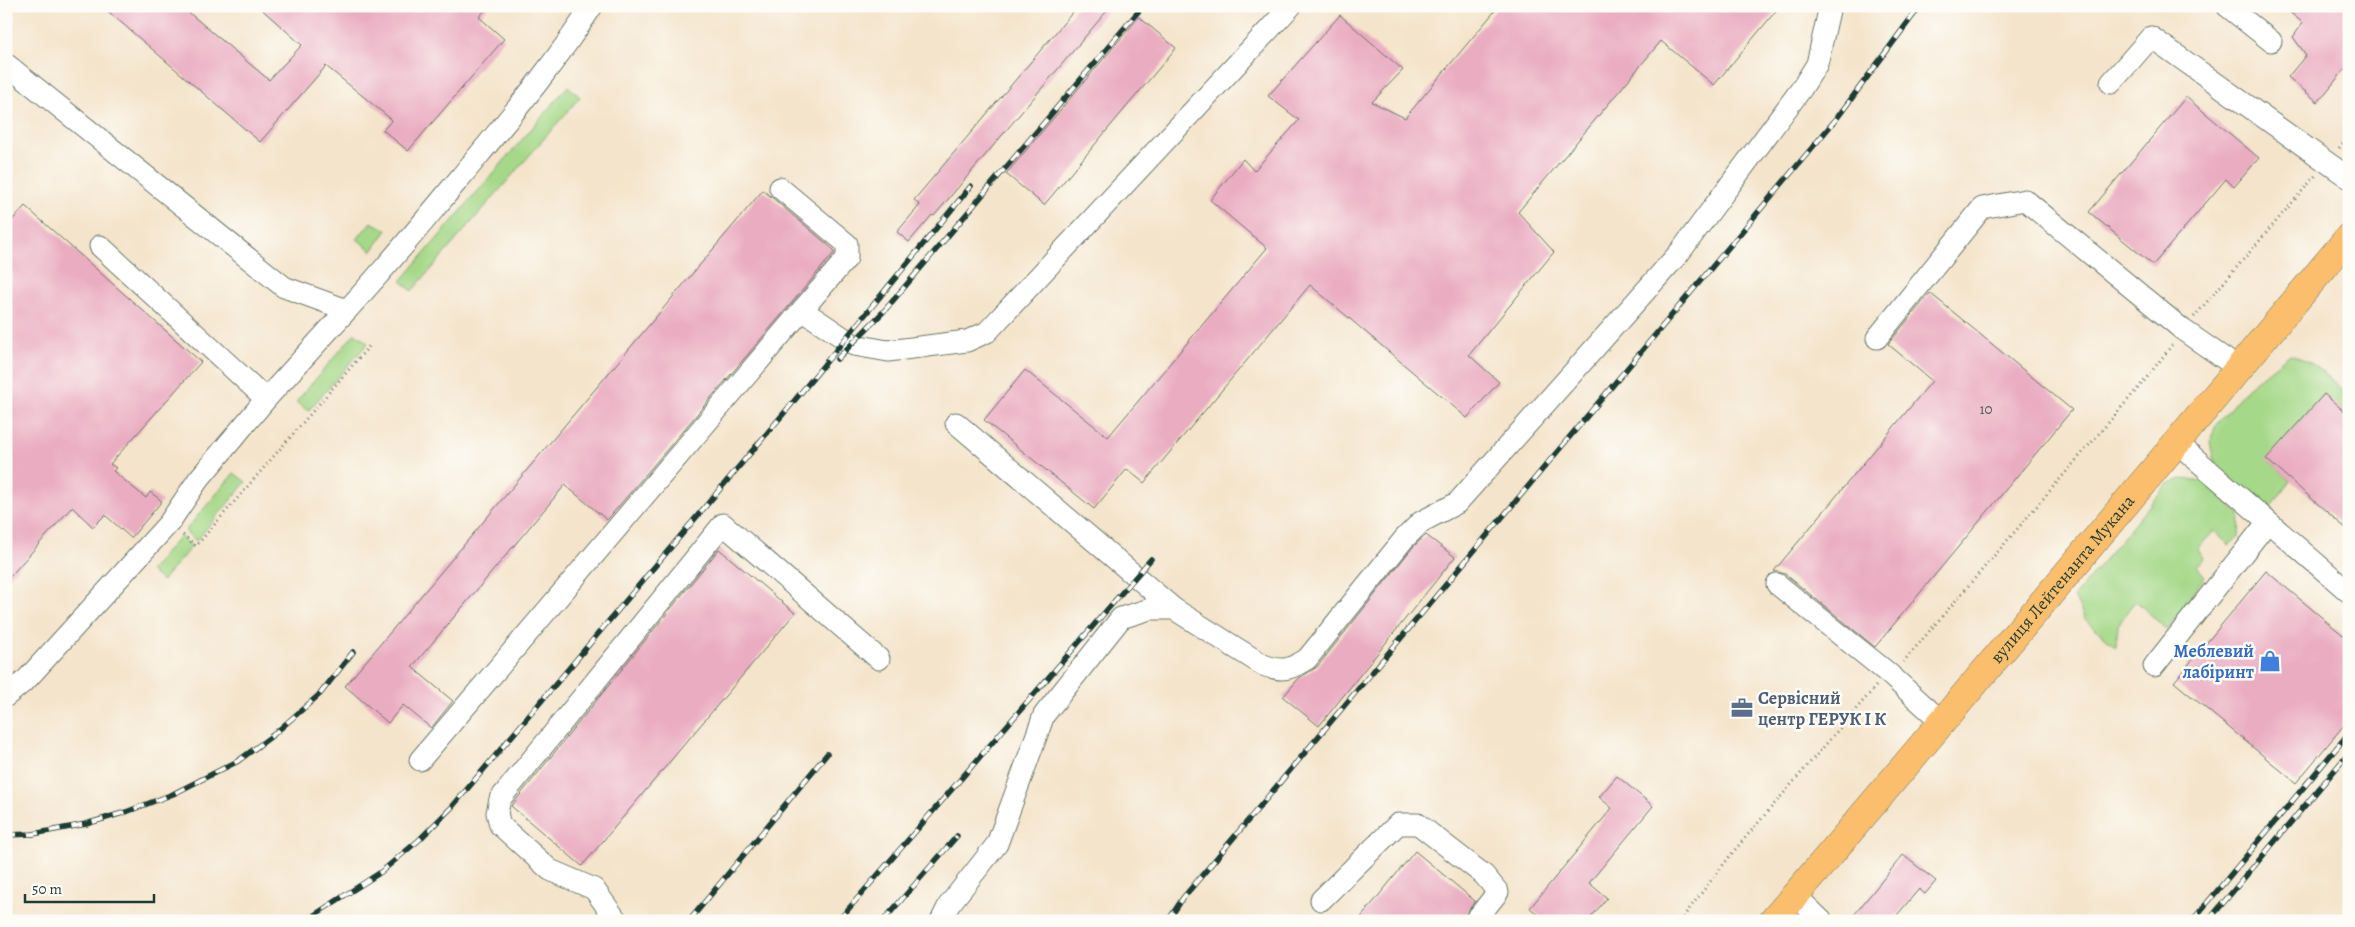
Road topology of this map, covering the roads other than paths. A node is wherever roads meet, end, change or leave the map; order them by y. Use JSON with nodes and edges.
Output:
{"nodes":[{"id":1,"x":592,"y":6,"type":"edge"},
{"id":2,"x":1291,"y":6,"type":"edge"},
{"id":3,"x":1830,"y":6,"type":"edge"},
{"id":4,"x":2227,"y":6,"type":"edge"},
{"id":5,"x":2271,"y":41,"type":"dead end"},
{"id":6,"x":6,"y":64,"type":"edge"},
{"id":7,"x":2111,"y":83,"type":"dead end"},
{"id":8,"x":2349,"y":178,"type":"edge"},
{"id":9,"x":780,"y":188,"type":"dead end"},
{"id":10,"x":2349,"y":238,"type":"edge"},
{"id":11,"x":100,"y":246,"type":"dead end"},
{"id":12,"x":346,"y":310,"type":"junction"},
{"id":13,"x":802,"y":310,"type":"junction"},
{"id":14,"x":1877,"y":338,"type":"dead end"},
{"id":15,"x":2238,"y":368,"type":"junction"},
{"id":16,"x":266,"y":399,"type":"junction"},
{"id":17,"x":956,"y":423,"type":"dead end"},
{"id":18,"x":2176,"y":442,"type":"junction"},
{"id":19,"x":2267,"y":523,"type":"junction"},
{"id":20,"x":1777,"y":584,"type":"dead end"},
{"id":21,"x":2349,"y":592,"type":"edge"},
{"id":22,"x":1174,"y":609,"type":"junction"},
{"id":23,"x":879,"y":659,"type":"dead end"},
{"id":24,"x":2154,"y":666,"type":"dead end"},
{"id":25,"x":6,"y":696,"type":"edge"},
{"id":26,"x":1943,"y":723,"type":"junction"},
{"id":27,"x":420,"y":760,"type":"dead end"},
{"id":28,"x":1795,"y":895,"type":"junction"},
{"id":29,"x":1321,"y":900,"type":"dead end"},
{"id":30,"x":617,"y":921,"type":"edge"},
{"id":31,"x":941,"y":921,"type":"edge"},
{"id":32,"x":1475,"y":921,"type":"edge"},
{"id":33,"x":1773,"y":921,"type":"edge"},
{"id":34,"x":1822,"y":921,"type":"edge"}],
"edges":[{"from":1,"to":12,"type":"lane"},
{"from":2,"to":13,"type":"lane"},
{"from":3,"to":22,"type":"lane"},
{"from":4,"to":5,"type":"lane"},
{"from":6,"to":12,"type":"lane"},
{"from":7,"to":8,"type":"lane"},
{"from":9,"to":13,"type":"lane"},
{"from":10,"to":15,"type":"main road","name":"вулиця Лейтенанта Мукана"},
{"from":11,"to":16,"type":"lane"},
{"from":12,"to":16,"type":"lane"},
{"from":13,"to":27,"type":"lane"},
{"from":14,"to":15,"type":"lane"},
{"from":15,"to":18,"type":"main road","name":"вулиця Лейтенанта Мукана"},
{"from":16,"to":25,"type":"lane"},
{"from":17,"to":22,"type":"lane"},
{"from":18,"to":19,"type":"lane"},
{"from":18,"to":26,"type":"main road","name":"вулиця Лейтенанта Мукана"},
{"from":19,"to":21,"type":"lane"},
{"from":19,"to":24,"type":"lane"},
{"from":20,"to":26,"type":"lane"},
{"from":22,"to":31,"type":"lane"},
{"from":23,"to":30,"type":"lane"},
{"from":26,"to":28,"type":"main road","name":"вулиця Лейтенанта Мукана"},
{"from":28,"to":33,"type":"main road","name":"вулиця Лейтенанта Мукана"},
{"from":28,"to":34,"type":"lane"},
{"from":29,"to":32,"type":"lane"}]}
